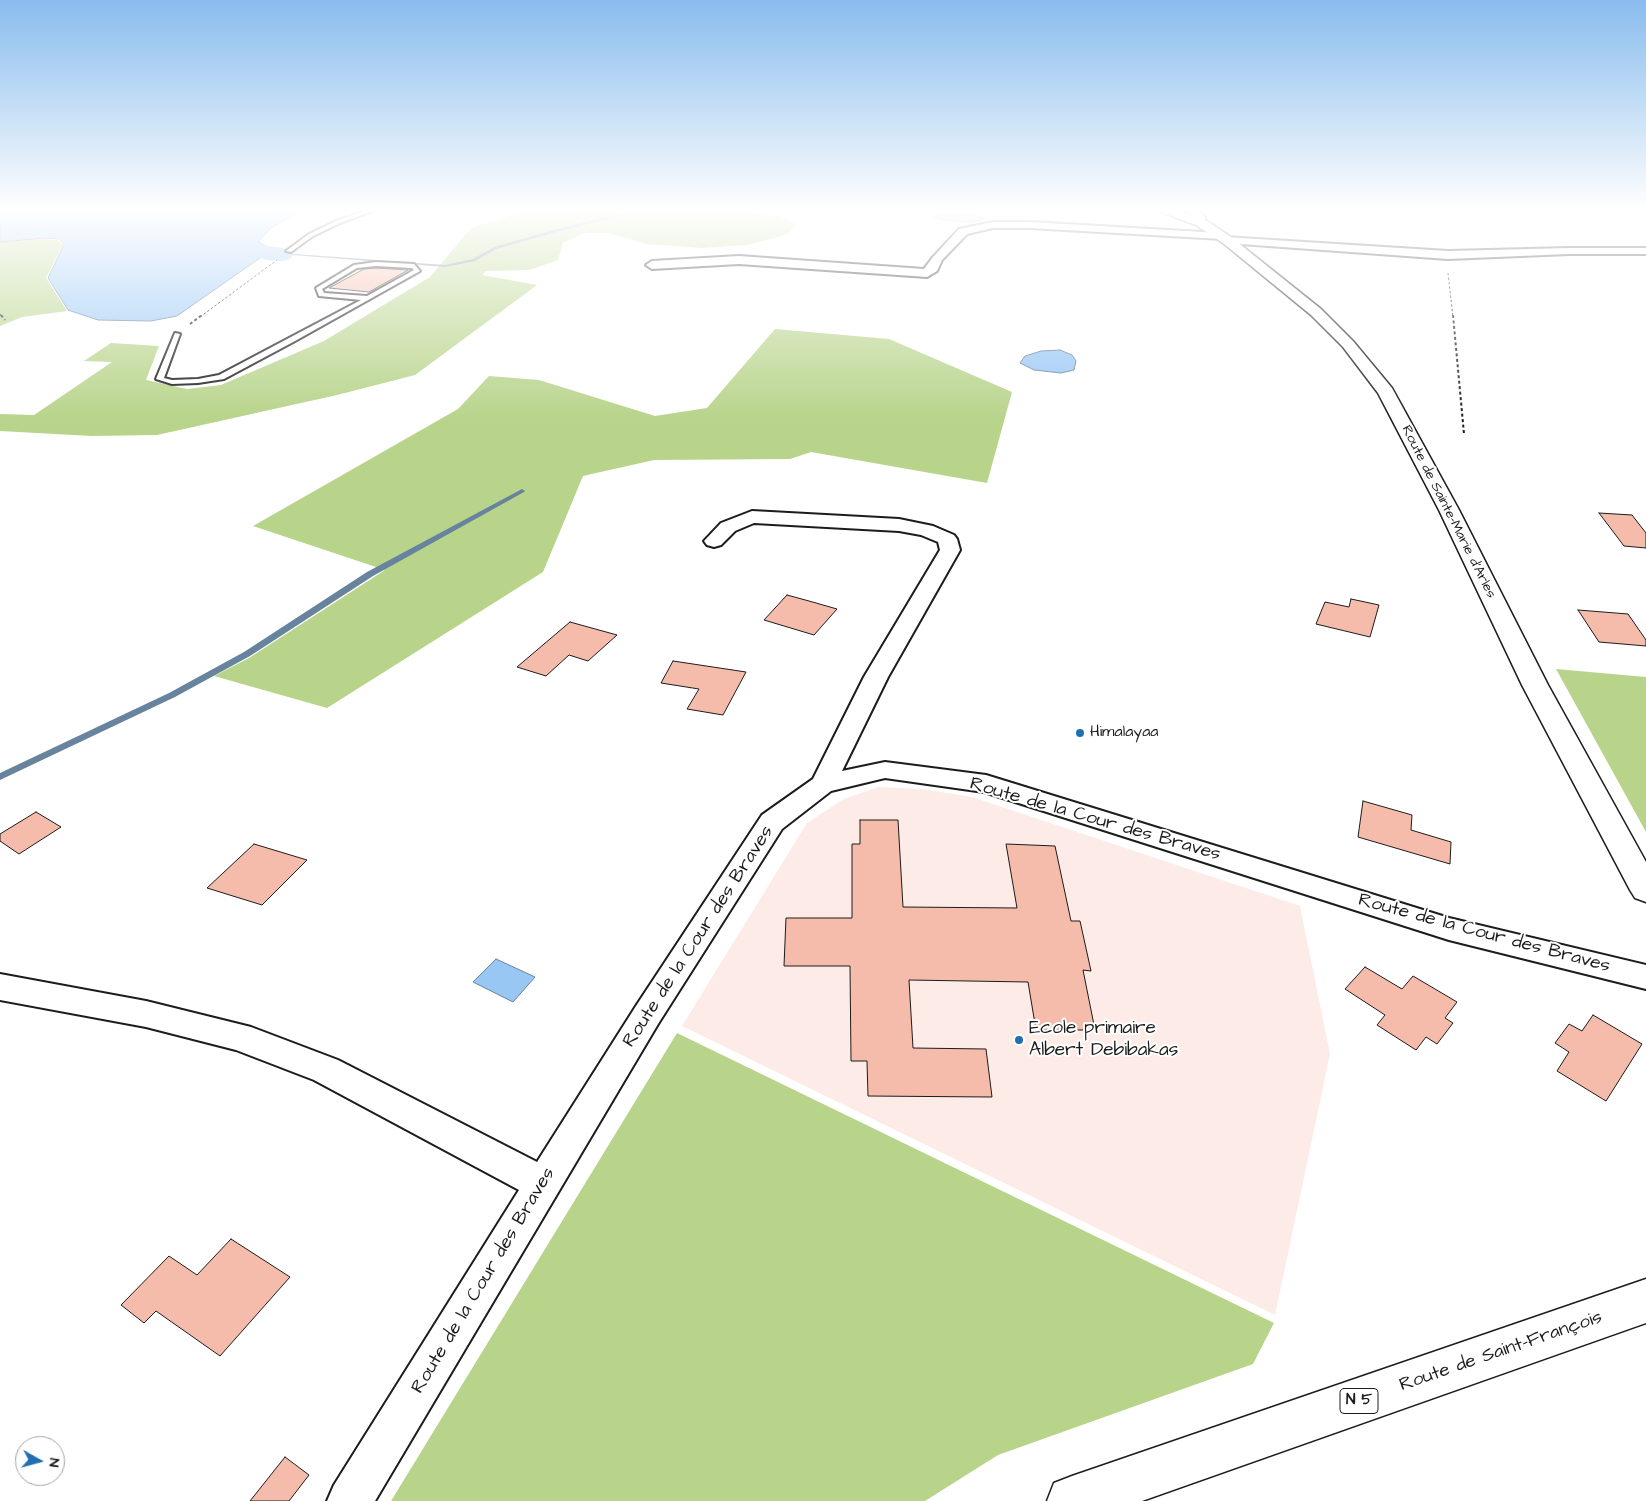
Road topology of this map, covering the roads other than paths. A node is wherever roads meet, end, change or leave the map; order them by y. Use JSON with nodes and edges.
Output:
{"nodes":[{"id":1,"x":334,"y":279,"type":"edge"},
{"id":2,"x":402,"y":279,"type":"edge"},
{"id":3,"x":1275,"y":279,"type":"edge"},
{"id":4,"x":365,"y":298,"type":"junction"},
{"id":5,"x":178,"y":334,"type":"road end"},
{"id":6,"x":714,"y":541,"type":"dead end"},
{"id":7,"x":823,"y":784,"type":"junction"},
{"id":8,"x":1646,"y":890,"type":"edge"},
{"id":9,"x":1646,"y":977,"type":"edge"},
{"id":10,"x":0,"y":987,"type":"edge"},
{"id":11,"x":543,"y":1184,"type":"junction"},
{"id":12,"x":1646,"y":1301,"type":"edge"},
{"id":13,"x":350,"y":1501,"type":"edge"},
{"id":14,"x":1072,"y":1501,"type":"edge"}],
"edges":[{"from":1,"to":4,"type":"lane"},
{"from":2,"to":4,"type":"lane"},
{"from":3,"to":8,"type":"main road","name":"Route de Sainte-Marie d'Arles"},
{"from":4,"to":5,"type":"lane"},
{"from":6,"to":7,"type":"street"},
{"from":7,"to":9,"type":"street","name":"Route de la Cour des Braves"},
{"from":7,"to":11,"type":"street","name":"Route de la Cour des Braves"},
{"from":10,"to":11,"type":"street"},
{"from":11,"to":13,"type":"street","name":"Route de la Cour des Braves"},
{"from":12,"to":14,"type":"main road","name":"Route de Saint-François","number":"N 5"}]}
